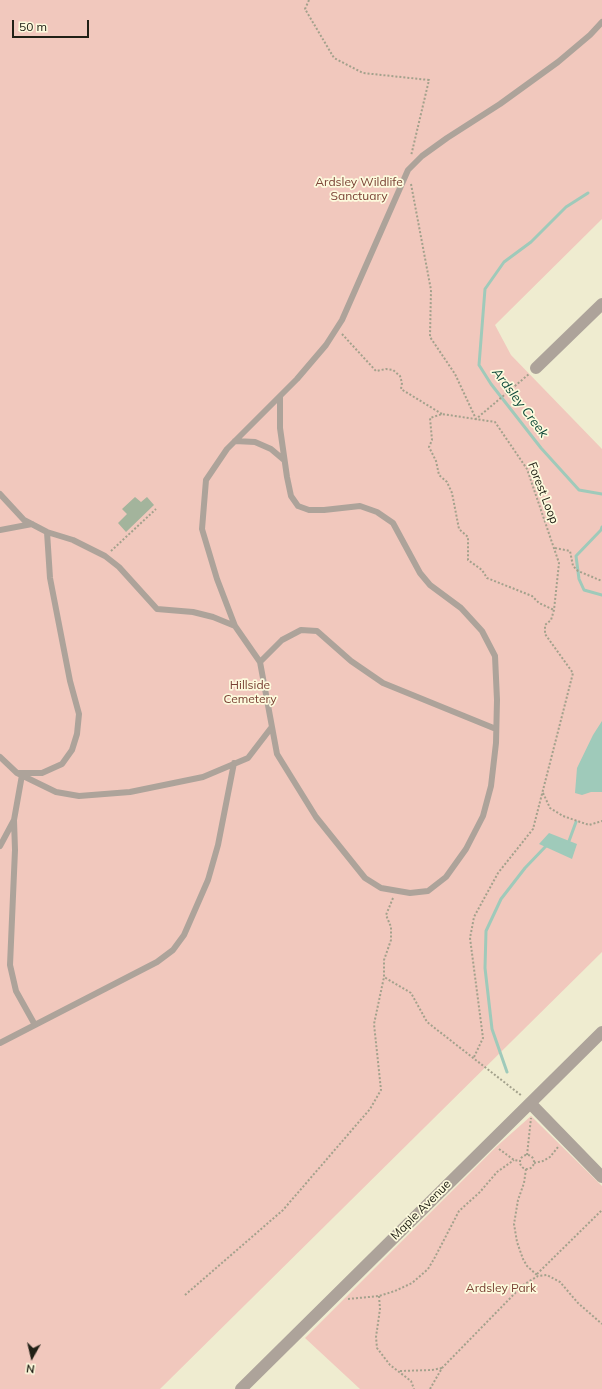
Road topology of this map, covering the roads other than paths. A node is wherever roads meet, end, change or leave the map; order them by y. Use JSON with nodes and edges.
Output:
{"nodes":[{"id":1,"x":602,"y":22,"type":"edge"},
{"id":2,"x":602,"y":304,"type":"edge"},
{"id":3,"x":536,"y":368,"type":"road end"},
{"id":4,"x":280,"y":397,"type":"junction"},
{"id":5,"x":235,"y":441,"type":"junction"},
{"id":6,"x":284,"y":460,"type":"junction"},
{"id":7,"x":0,"y":494,"type":"edge"},
{"id":8,"x":32,"y":524,"type":"junction"},
{"id":9,"x":0,"y":530,"type":"edge"},
{"id":10,"x":47,"y":532,"type":"junction"},
{"id":11,"x":235,"y":626,"type":"junction"},
{"id":12,"x":260,"y":662,"type":"junction"},
{"id":13,"x":271,"y":728,"type":"junction"},
{"id":14,"x":496,"y":729,"type":"junction"},
{"id":15,"x":0,"y":758,"type":"edge"},
{"id":16,"x":234,"y":763,"type":"junction"},
{"id":17,"x":20,"y":774,"type":"junction"},
{"id":18,"x":14,"y":820,"type":"junction"},
{"id":19,"x":0,"y":846,"type":"edge"},
{"id":20,"x":35,"y":1025,"type":"junction"},
{"id":21,"x":602,"y":1032,"type":"edge"},
{"id":22,"x":0,"y":1043,"type":"edge"},
{"id":23,"x":530,"y":1103,"type":"junction"},
{"id":24,"x":602,"y":1177,"type":"edge"},
{"id":25,"x":241,"y":1389,"type":"edge"}],
"edges":[{"from":1,"to":4,"type":"lane"},
{"from":2,"to":3,"type":"street"},
{"from":4,"to":5,"type":"lane"},
{"from":4,"to":6,"type":"lane"},
{"from":5,"to":6,"type":"lane"},
{"from":5,"to":11,"type":"lane"},
{"from":6,"to":14,"type":"lane"},
{"from":7,"to":8,"type":"lane"},
{"from":8,"to":9,"type":"lane"},
{"from":8,"to":10,"type":"lane"},
{"from":10,"to":11,"type":"lane"},
{"from":10,"to":17,"type":"lane"},
{"from":11,"to":12,"type":"lane"},
{"from":12,"to":13,"type":"lane"},
{"from":12,"to":14,"type":"lane"},
{"from":13,"to":14,"type":"lane"},
{"from":13,"to":16,"type":"lane"},
{"from":15,"to":17,"type":"lane"},
{"from":16,"to":17,"type":"lane"},
{"from":16,"to":20,"type":"lane"},
{"from":17,"to":18,"type":"lane"},
{"from":18,"to":19,"type":"lane"},
{"from":18,"to":20,"type":"lane"},
{"from":20,"to":22,"type":"lane"},
{"from":21,"to":23,"type":"street","name":"Maple Avenue"},
{"from":23,"to":24,"type":"street"},
{"from":23,"to":25,"type":"street","name":"Maple Avenue"}]}
